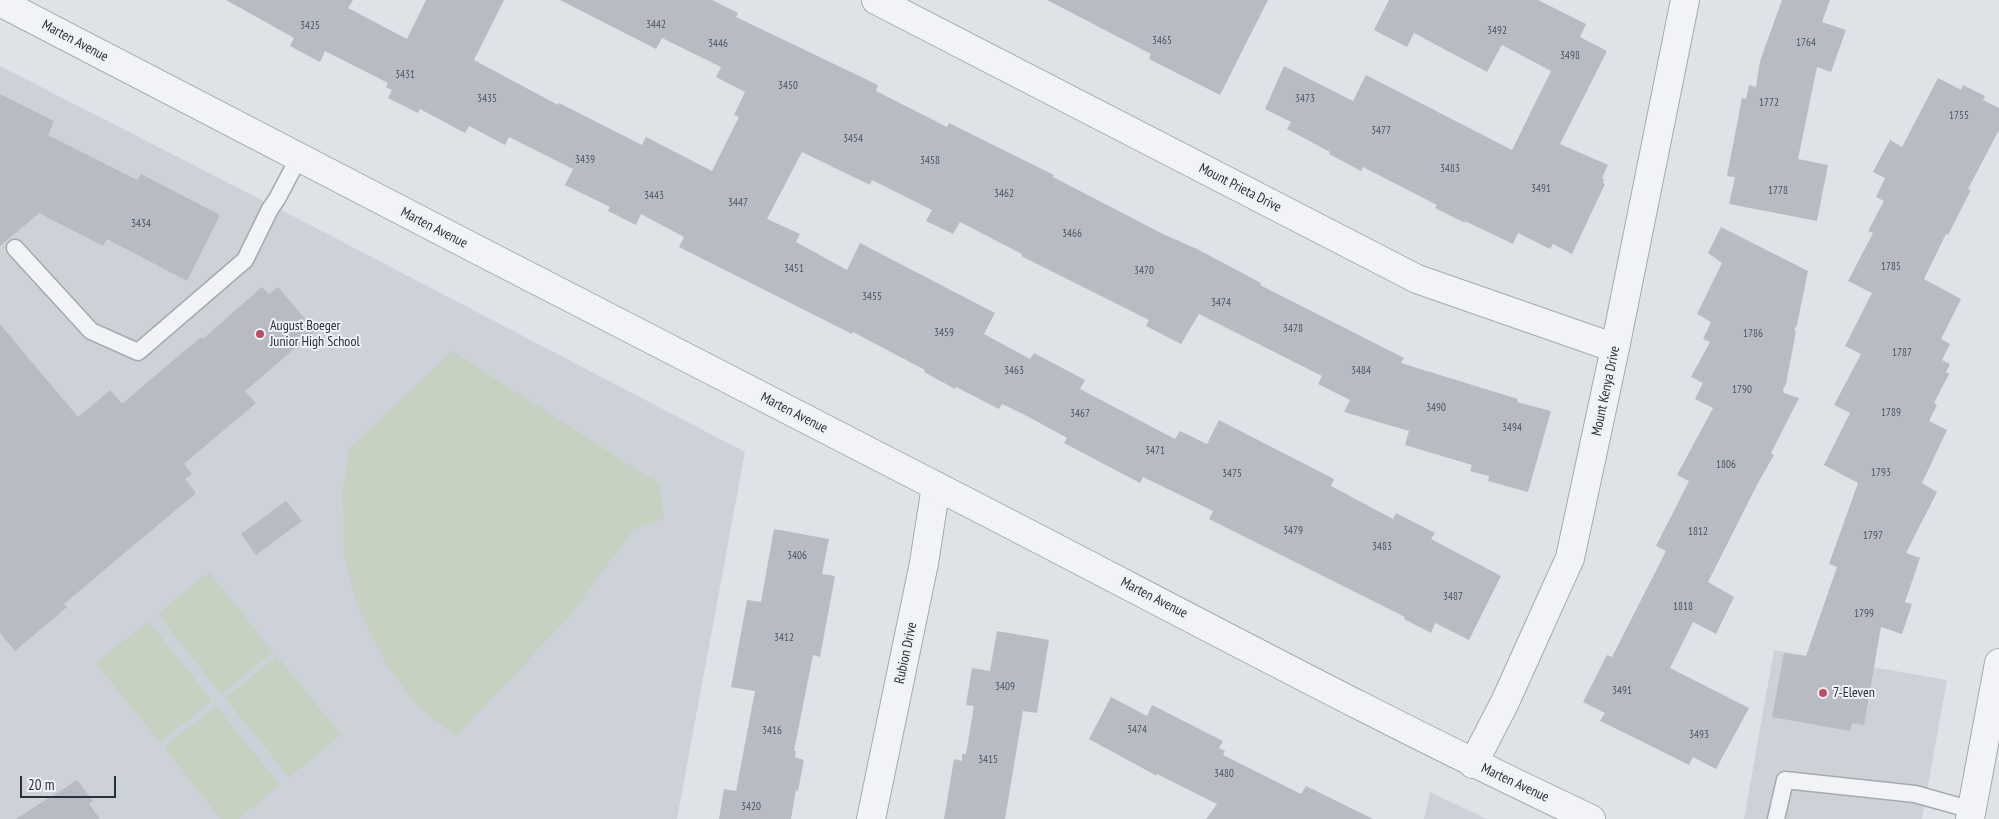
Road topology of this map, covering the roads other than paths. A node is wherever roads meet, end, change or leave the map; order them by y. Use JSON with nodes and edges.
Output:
{"nodes":[{"id":1,"x":876,"y":0,"type":"edge"},
{"id":2,"x":1685,"y":0,"type":"edge"},
{"id":3,"x":0,"y":2,"type":"edge"},
{"id":4,"x":298,"y":159,"type":"junction"},
{"id":5,"x":15,"y":248,"type":"dead end"},
{"id":6,"x":1615,"y":348,"type":"junction"},
{"id":7,"x":936,"y":486,"type":"junction"},
{"id":8,"x":1999,"y":663,"type":"edge"},
{"id":9,"x":1473,"y":764,"type":"junction"},
{"id":10,"x":1971,"y":814,"type":"edge"},
{"id":11,"x":871,"y":819,"type":"edge"},
{"id":12,"x":1591,"y":819,"type":"edge"},
{"id":13,"x":1776,"y":819,"type":"edge"}],
"edges":[{"from":1,"to":6,"type":"street","name":"Mount Prieta Drive"},
{"from":2,"to":6,"type":"street","name":"Mount Kenya Drive"},
{"from":3,"to":4,"type":"street","name":"Marten Avenue"},
{"from":4,"to":5,"type":"lane"},
{"from":4,"to":7,"type":"street","name":"Marten Avenue"},
{"from":6,"to":9,"type":"street","name":"Mount Kenya Drive"},
{"from":7,"to":9,"type":"street","name":"Marten Avenue"},
{"from":7,"to":11,"type":"street","name":"Rubion Drive"},
{"from":8,"to":10,"type":"street"},
{"from":9,"to":12,"type":"street","name":"Marten Avenue"},
{"from":10,"to":13,"type":"lane"}]}
